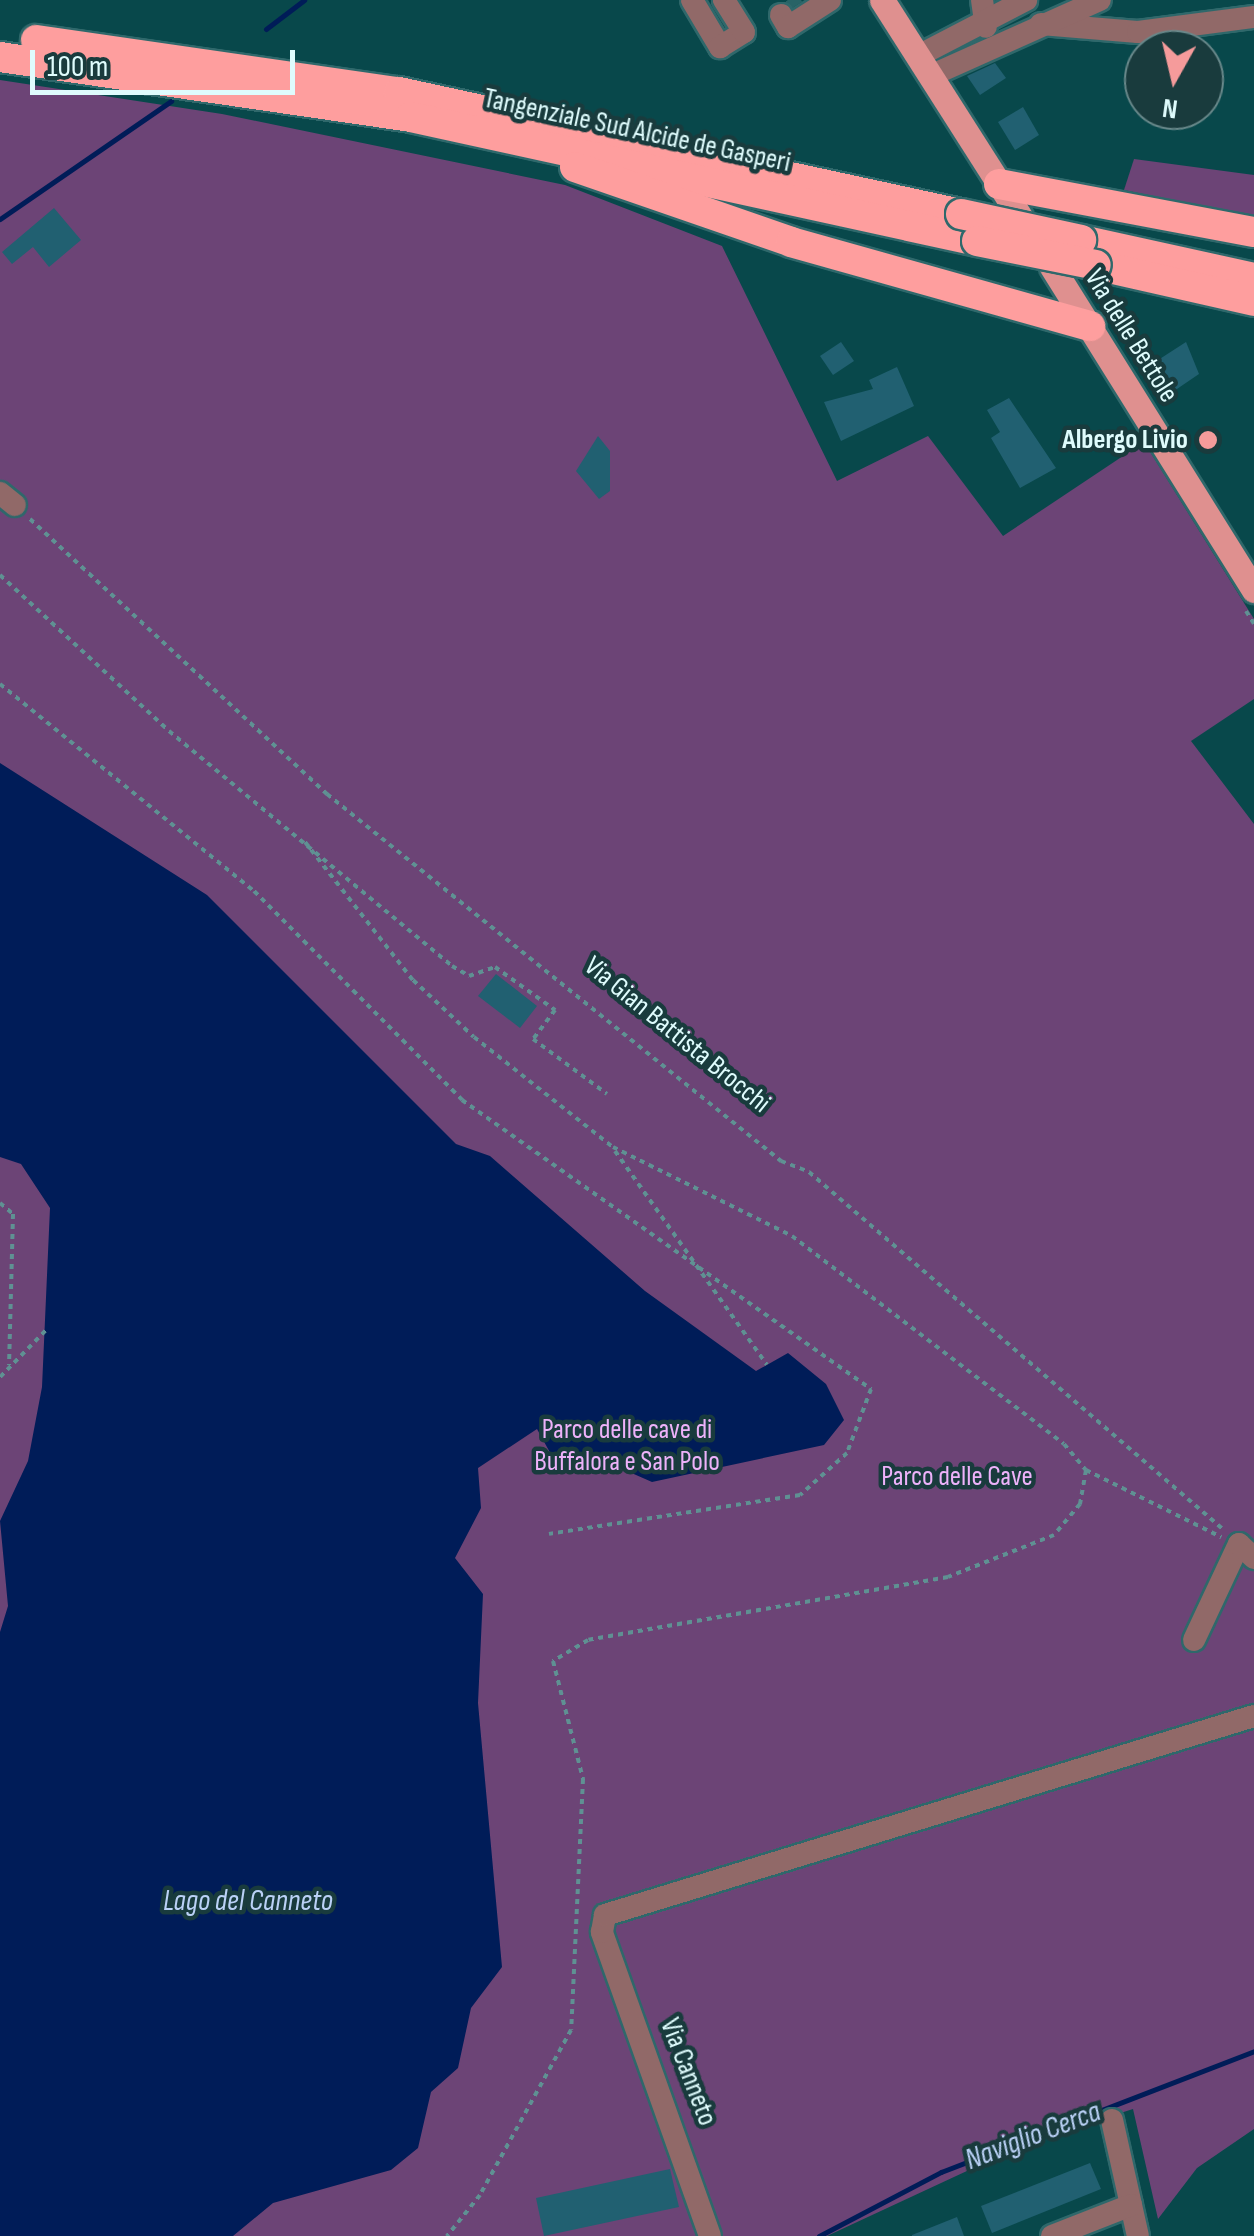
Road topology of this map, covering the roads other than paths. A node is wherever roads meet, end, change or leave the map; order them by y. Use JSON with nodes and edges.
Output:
{"nodes":[{"id":1,"x":692,"y":0,"type":"edge"},
{"id":2,"x":724,"y":0,"type":"edge"},
{"id":3,"x":882,"y":0,"type":"edge"},
{"id":4,"x":982,"y":0,"type":"edge"},
{"id":5,"x":1026,"y":0,"type":"edge"},
{"id":6,"x":1100,"y":0,"type":"edge"},
{"id":7,"x":1254,"y":16,"type":"edge"},
{"id":8,"x":1041,"y":24,"type":"junction"},
{"id":9,"x":986,"y":27,"type":"junction"},
{"id":10,"x":0,"y":37,"type":"edge"},
{"id":11,"x":0,"y":57,"type":"edge"},
{"id":12,"x":924,"y":66,"type":"junction"},
{"id":13,"x":411,"y":117,"type":"junction"},
{"id":14,"x":999,"y":184,"type":"junction"},
{"id":15,"x":1020,"y":217,"type":"dead end"},
{"id":16,"x":1254,"y":232,"type":"edge"},
{"id":17,"x":1089,"y":252,"type":"junction"},
{"id":18,"x":1052,"y":267,"type":"dead end"},
{"id":19,"x":1254,"y":278,"type":"edge"},
{"id":20,"x":1254,"y":301,"type":"edge"},
{"id":21,"x":1090,"y":326,"type":"junction"},
{"id":22,"x":1254,"y":590,"type":"edge"},
{"id":23,"x":1246,"y":1551,"type":"edge"},
{"id":24,"x":1194,"y":1640,"type":"dead end"},
{"id":25,"x":1254,"y":1716,"type":"edge"},
{"id":26,"x":1112,"y":2120,"type":"dead end"},
{"id":27,"x":1131,"y":2205,"type":"junction"},
{"id":28,"x":710,"y":2236,"type":"edge"},
{"id":29,"x":1052,"y":2236,"type":"edge"},
{"id":30,"x":1138,"y":2236,"type":"edge"}],
"edges":[{"from":1,"to":2,"type":"street"},
{"from":3,"to":12,"type":"main road"},
{"from":4,"to":9,"type":"street"},
{"from":5,"to":9,"type":"street"},
{"from":6,"to":8,"type":"street"},
{"from":7,"to":8,"type":"street"},
{"from":8,"to":12,"type":"street"},
{"from":9,"to":12,"type":"street"},
{"from":10,"to":17,"type":"highway","name":"Tangenziale Sud Alcide de Gasperi","bridge":true},
{"from":11,"to":13,"type":"highway","name":"Tangenziale Sud Alcide de Gasperi"},
{"from":12,"to":14,"type":"main road"},
{"from":13,"to":17,"type":"highway","name":"Tangenziale Sud Alcide de Gasperi","bridge":true},
{"from":13,"to":21,"type":"highway"},
{"from":14,"to":15,"type":"main road"},
{"from":14,"to":16,"type":"highway"},
{"from":17,"to":19,"type":"highway","name":"Tangenziale Sud Alcide de Gasperi"},
{"from":17,"to":20,"type":"highway","name":"Tangenziale Sud Alcide de Gasperi"},
{"from":18,"to":21,"type":"main road","name":"Via delle Bettole"},
{"from":21,"to":22,"type":"main road","name":"Via delle Bettole"},
{"from":23,"to":24,"type":"street"},
{"from":25,"to":28,"type":"street","name":"Via Canneto"},
{"from":26,"to":27,"type":"street"},
{"from":27,"to":29,"type":"street"},
{"from":27,"to":30,"type":"street"}]}
